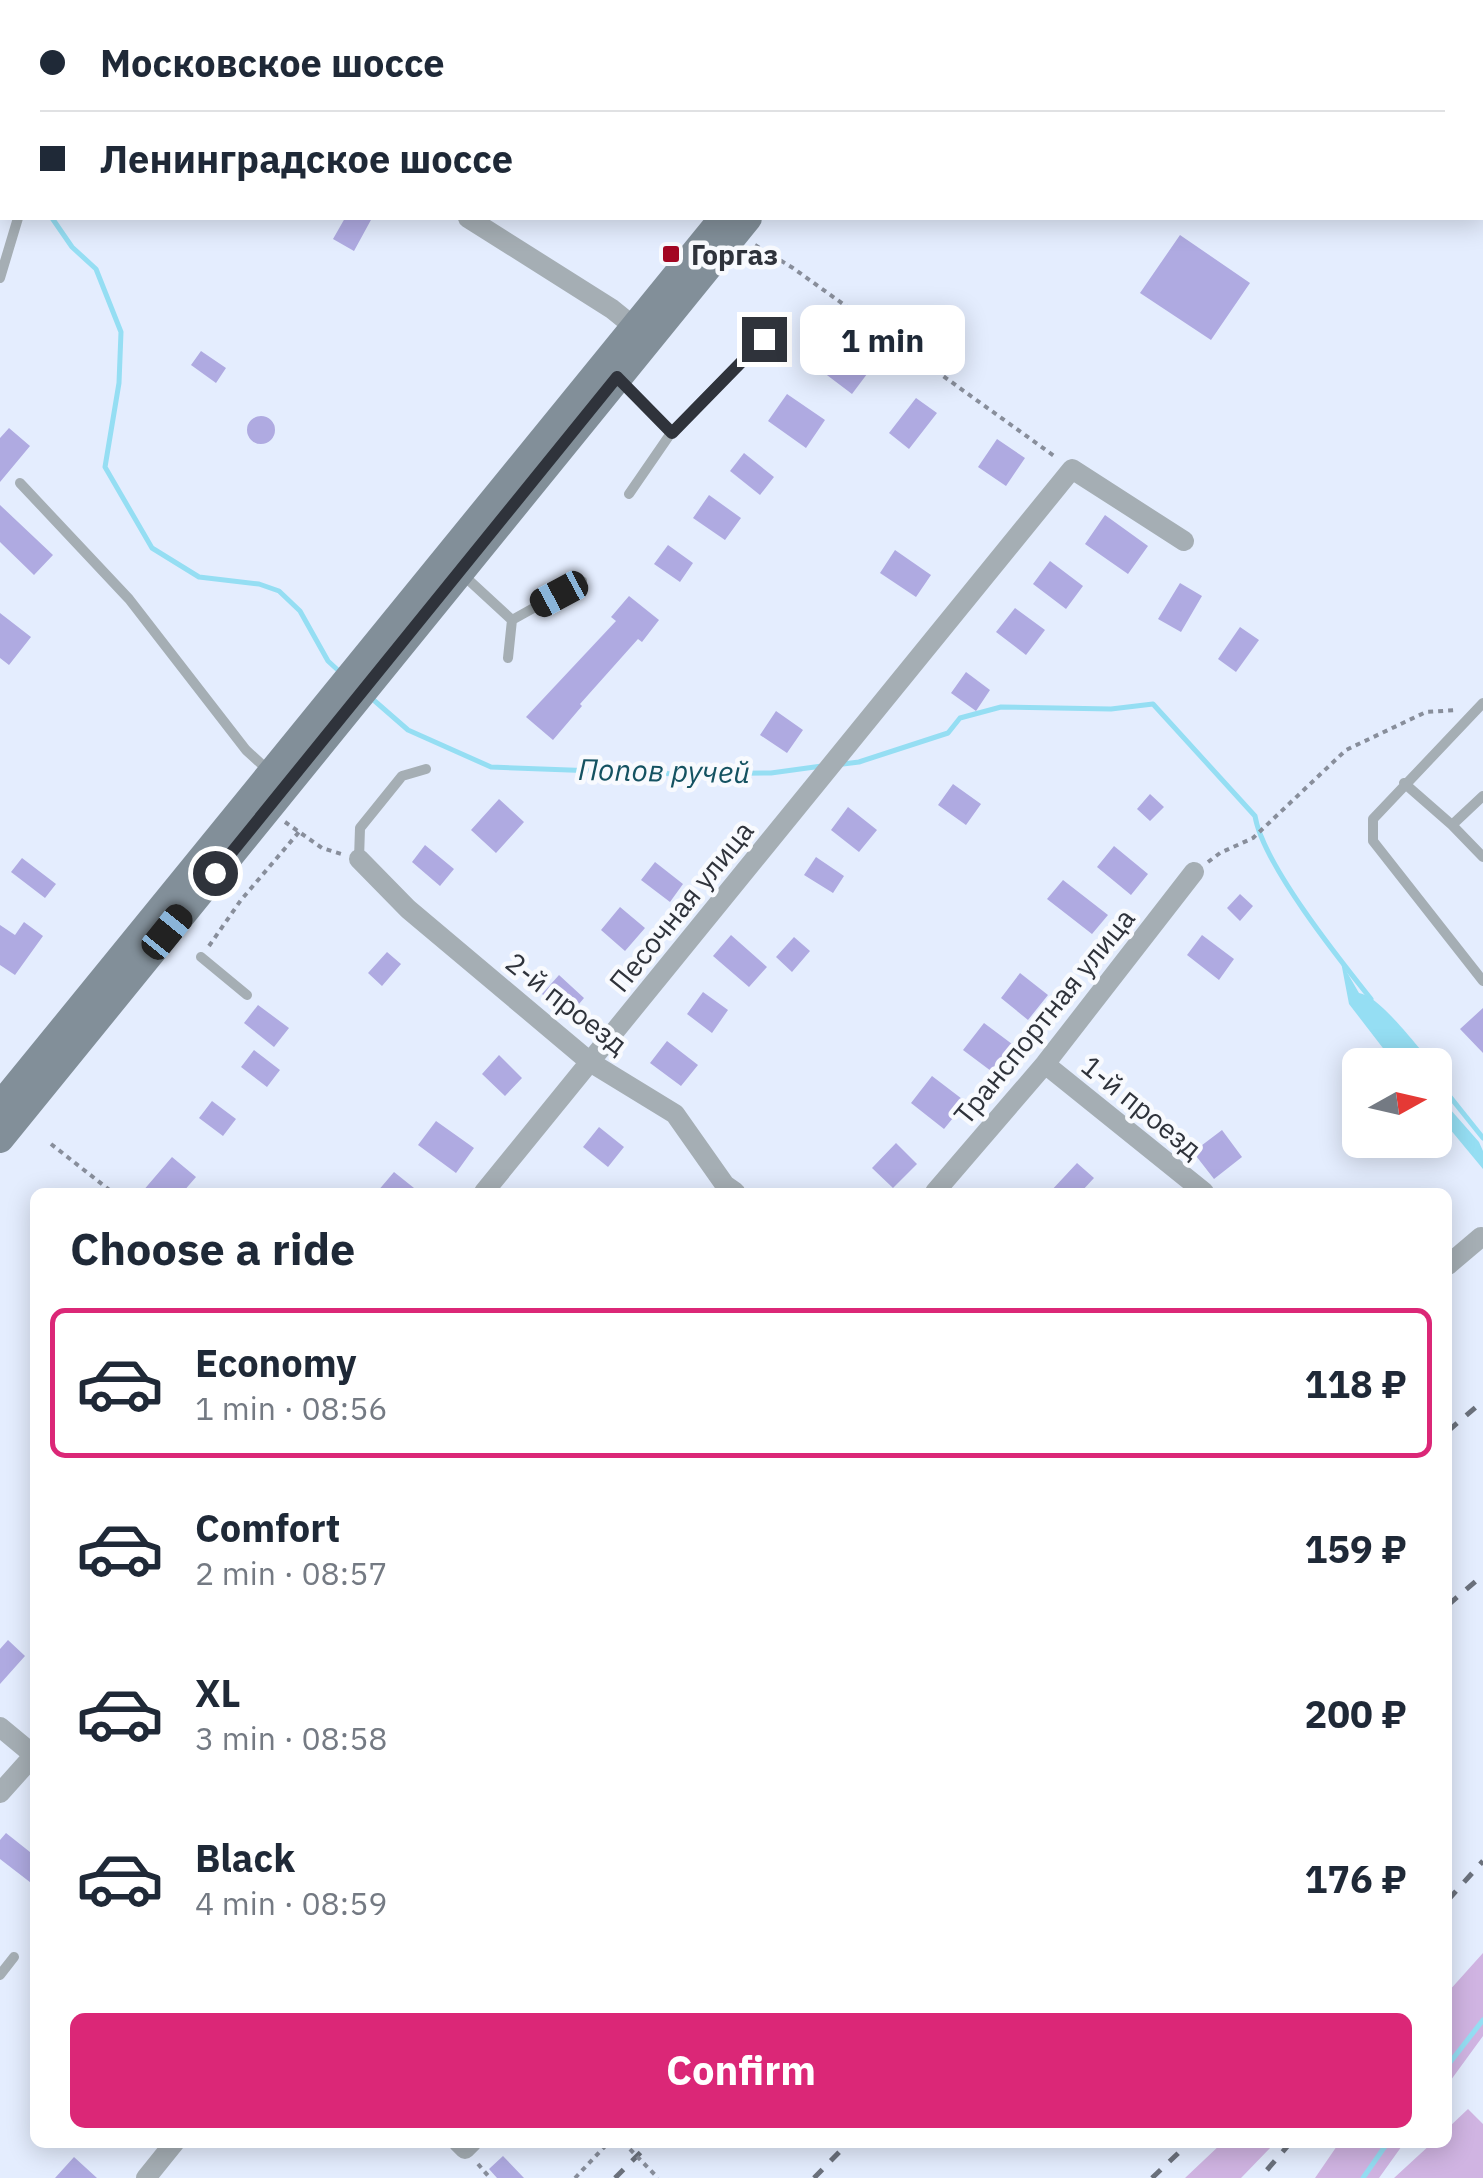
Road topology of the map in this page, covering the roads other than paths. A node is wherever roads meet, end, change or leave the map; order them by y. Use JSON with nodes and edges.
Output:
{"nodes":[{"id":1,"x":17,"y":220,"type":"edge"},
{"id":2,"x":471,"y":220,"type":"edge"},
{"id":3,"x":721,"y":220,"type":"edge"},
{"id":4,"x":749,"y":230,"type":"edge"},
{"id":5,"x":0,"y":278,"type":"edge"},
{"id":6,"x":641,"y":332,"type":"junction"},
{"id":7,"x":764,"y":339,"type":"dead end"},
{"id":8,"x":617,"y":377,"type":"junction"},
{"id":9,"x":672,"y":433,"type":"junction"},
{"id":10,"x":20,"y":483,"type":"dead end"},
{"id":11,"x":629,"y":494,"type":"dead end"},
{"id":12,"x":1184,"y":541,"type":"dead end"},
{"id":13,"x":459,"y":572,"type":"junction"},
{"id":14,"x":582,"y":581,"type":"dead end"},
{"id":15,"x":512,"y":620,"type":"junction"},
{"id":16,"x":508,"y":658,"type":"dead end"},
{"id":17,"x":368,"y":669,"type":"junction"},
{"id":18,"x":1480,"y":706,"type":"edge"},
{"id":19,"x":327,"y":719,"type":"junction"},
{"id":20,"x":426,"y":769,"type":"dead end"},
{"id":21,"x":270,"y":772,"type":"junction"},
{"id":22,"x":1404,"y":783,"type":"junction"},
{"id":23,"x":1483,"y":796,"type":"edge"},
{"id":24,"x":1452,"y":825,"type":"junction"},
{"id":25,"x":1483,"y":856,"type":"edge"},
{"id":26,"x":358,"y":859,"type":"joint"},
{"id":27,"x":1194,"y":872,"type":"road end"},
{"id":28,"x":201,"y":957,"type":"road end"},
{"id":29,"x":1483,"y":981,"type":"edge"},
{"id":30,"x":247,"y":995,"type":"dead end"},
{"id":31,"x":590,"y":1062,"type":"junction"},
{"id":32,"x":1045,"y":1064,"type":"junction"},
{"id":33,"x":0,"y":1106,"type":"edge"},
{"id":34,"x":0,"y":1139,"type":"edge"},
{"id":35,"x":487,"y":1188,"type":"edge"},
{"id":36,"x":729,"y":1188,"type":"edge"},
{"id":37,"x":938,"y":1188,"type":"edge"},
{"id":38,"x":1199,"y":1188,"type":"edge"},
{"id":39,"x":1482,"y":1236,"type":"edge"},
{"id":40,"x":1452,"y":1261,"type":"edge"},
{"id":41,"x":0,"y":1728,"type":"edge"},
{"id":42,"x":30,"y":1751,"type":"edge"},
{"id":43,"x":30,"y":1760,"type":"edge"},
{"id":44,"x":0,"y":1793,"type":"edge"},
{"id":45,"x":14,"y":1957,"type":"dead end"},
{"id":46,"x":0,"y":1975,"type":"edge"},
{"id":47,"x":170,"y":2148,"type":"edge"},
{"id":48,"x":146,"y":2178,"type":"edge"}],
"edges":[{"from":1,"to":5,"type":"lane"},
{"from":2,"to":6,"type":"street"},
{"from":3,"to":6,"type":"main road"},
{"from":4,"to":6,"type":"main road"},
{"from":6,"to":8,"type":"main road"},
{"from":6,"to":17,"type":"main road"},
{"from":7,"to":9,"type":"lane"},
{"from":8,"to":9,"type":"lane"},
{"from":8,"to":13,"type":"main road"},
{"from":9,"to":11,"type":"lane"},
{"from":10,"to":21,"type":"lane"},
{"from":12,"to":31,"type":"street","name":"Песочная улица"},
{"from":13,"to":15,"type":"lane"},
{"from":13,"to":17,"type":"main road"},
{"from":14,"to":15,"type":"lane"},
{"from":15,"to":16,"type":"lane"},
{"from":17,"to":19,"type":"main road"},
{"from":18,"to":22,"type":"lane"},
{"from":19,"to":21,"type":"main road"},
{"from":19,"to":34,"type":"main road"},
{"from":20,"to":26,"type":"lane"},
{"from":21,"to":33,"type":"main road"},
{"from":22,"to":24,"type":"lane"},
{"from":22,"to":29,"type":"lane"},
{"from":23,"to":24,"type":"lane"},
{"from":24,"to":25,"type":"lane"},
{"from":26,"to":31,"type":"street","name":"2-й проезд"},
{"from":27,"to":32,"type":"street","name":"Транспортная улица"},
{"from":28,"to":30,"type":"lane"},
{"from":31,"to":35,"type":"street","name":"Песочная улица"},
{"from":31,"to":36,"type":"street","name":"2-й проезд"},
{"from":32,"to":37,"type":"street","name":"Транспортная улица"},
{"from":32,"to":38,"type":"street","name":"1-й проезд"},
{"from":39,"to":40,"type":"street"},
{"from":41,"to":42,"type":"street"},
{"from":43,"to":44,"type":"street"},
{"from":45,"to":46,"type":"lane"},
{"from":47,"to":48,"type":"street"}]}
